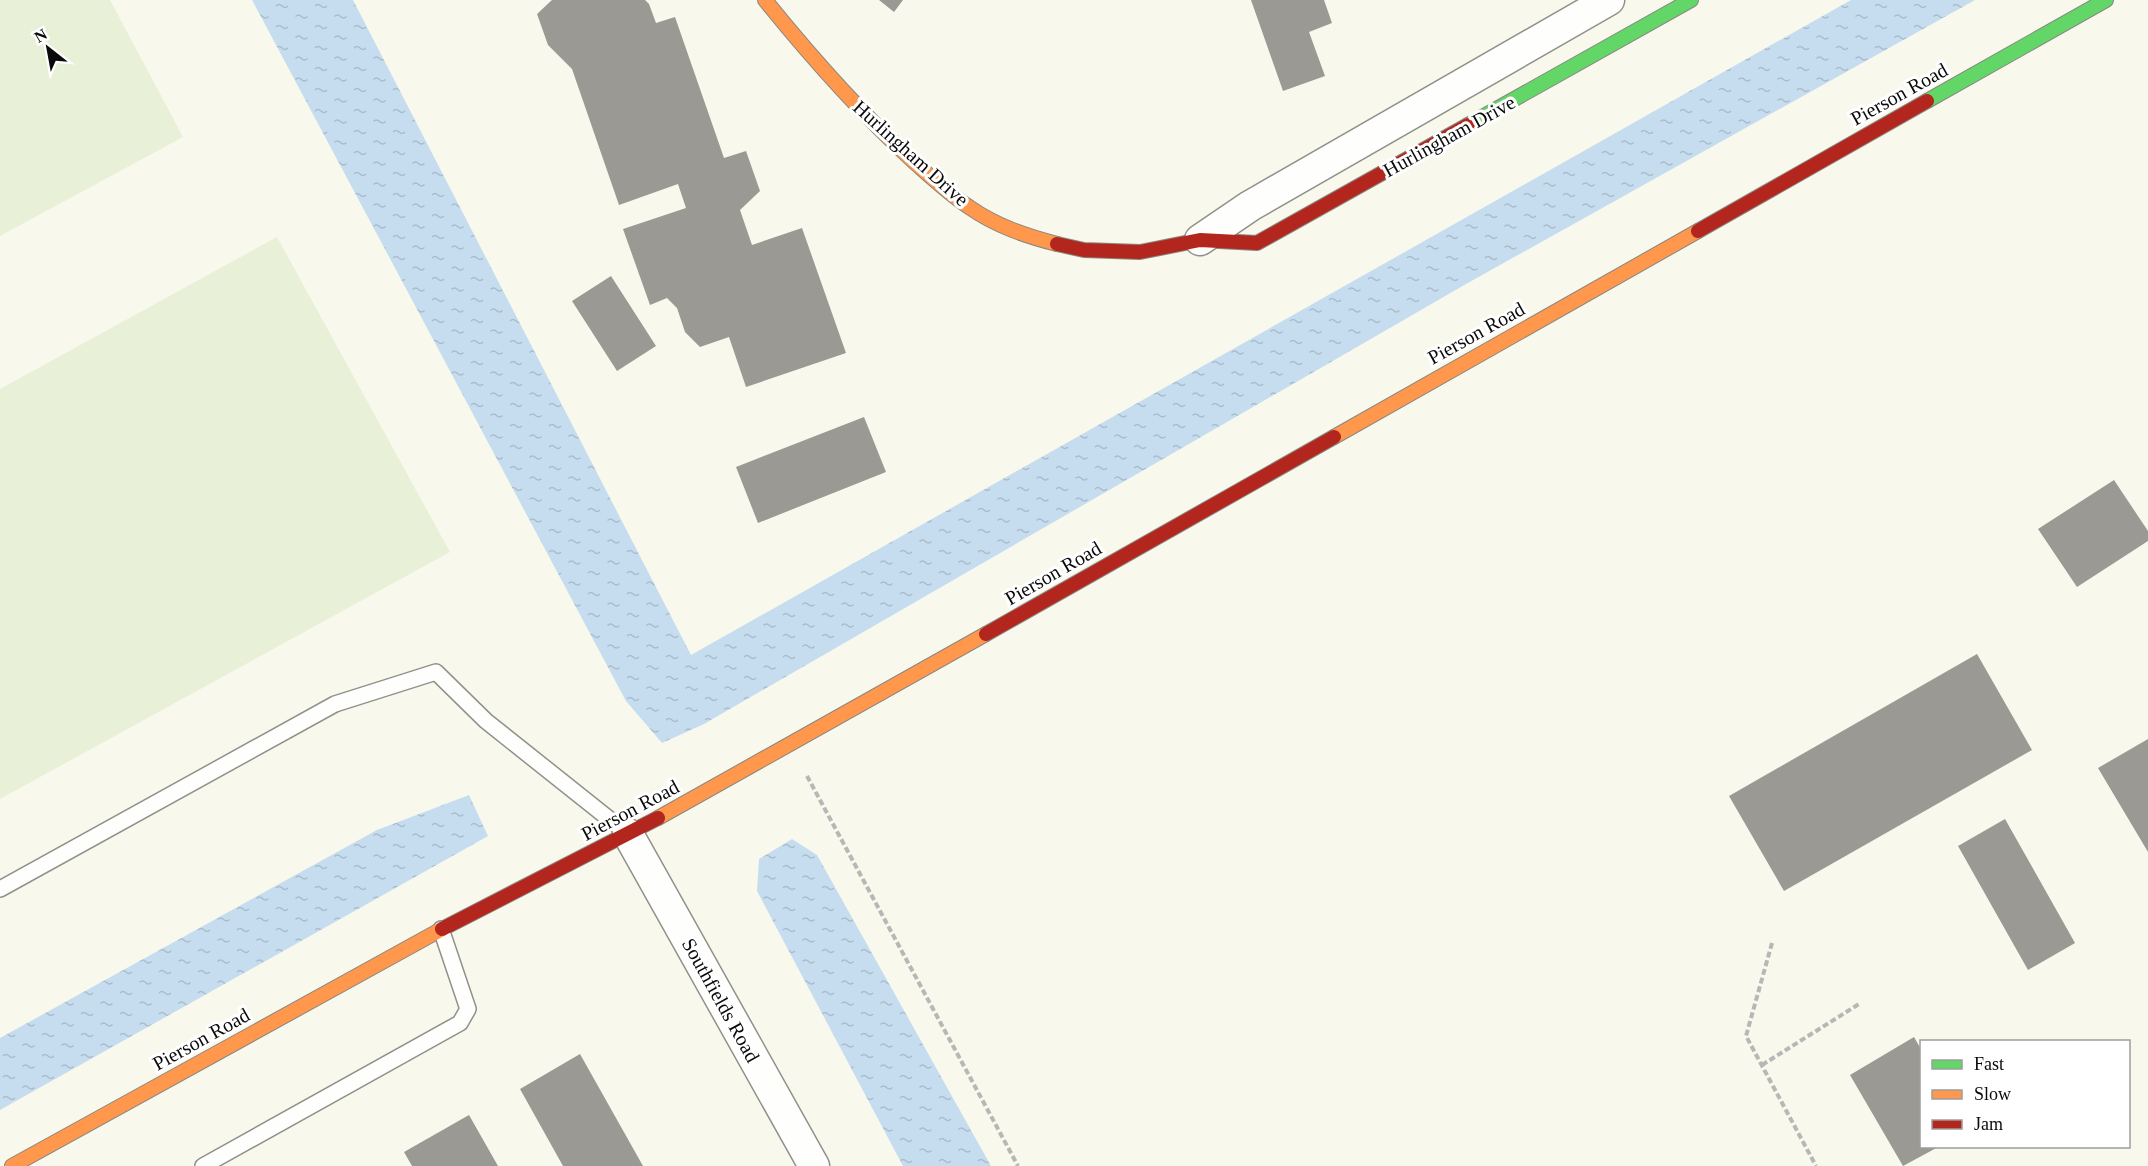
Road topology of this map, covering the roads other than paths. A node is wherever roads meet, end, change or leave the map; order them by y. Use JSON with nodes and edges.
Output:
{"nodes":[{"id":1,"x":765,"y":0,"type":"edge"},
{"id":2,"x":1609,"y":0,"type":"edge"},
{"id":3,"x":1691,"y":0,"type":"edge"},
{"id":4,"x":2106,"y":0,"type":"edge"},
{"id":5,"x":1200,"y":240,"type":"junction"},
{"id":6,"x":628,"y":834,"type":"junction"},
{"id":7,"x":0,"y":890,"type":"edge"},
{"id":8,"x":441,"y":929,"type":"junction"},
{"id":9,"x":12,"y":1166,"type":"edge"},
{"id":10,"x":203,"y":1166,"type":"edge"},
{"id":11,"x":814,"y":1166,"type":"edge"}],
"edges":[{"from":1,"to":5,"type":"street","name":"Hurlingham Drive"},
{"from":2,"to":5,"type":"street","name":"Hurlingham Drive"},
{"from":3,"to":5,"type":"street","name":"Hurlingham Drive"},
{"from":4,"to":6,"type":"street","name":"Pierson Road"},
{"from":6,"to":7,"type":"lane"},
{"from":6,"to":8,"type":"street","name":"Pierson Road"},
{"from":6,"to":11,"type":"street","name":"Southfields Road"},
{"from":8,"to":9,"type":"street","name":"Pierson Road"},
{"from":8,"to":10,"type":"lane"}]}
